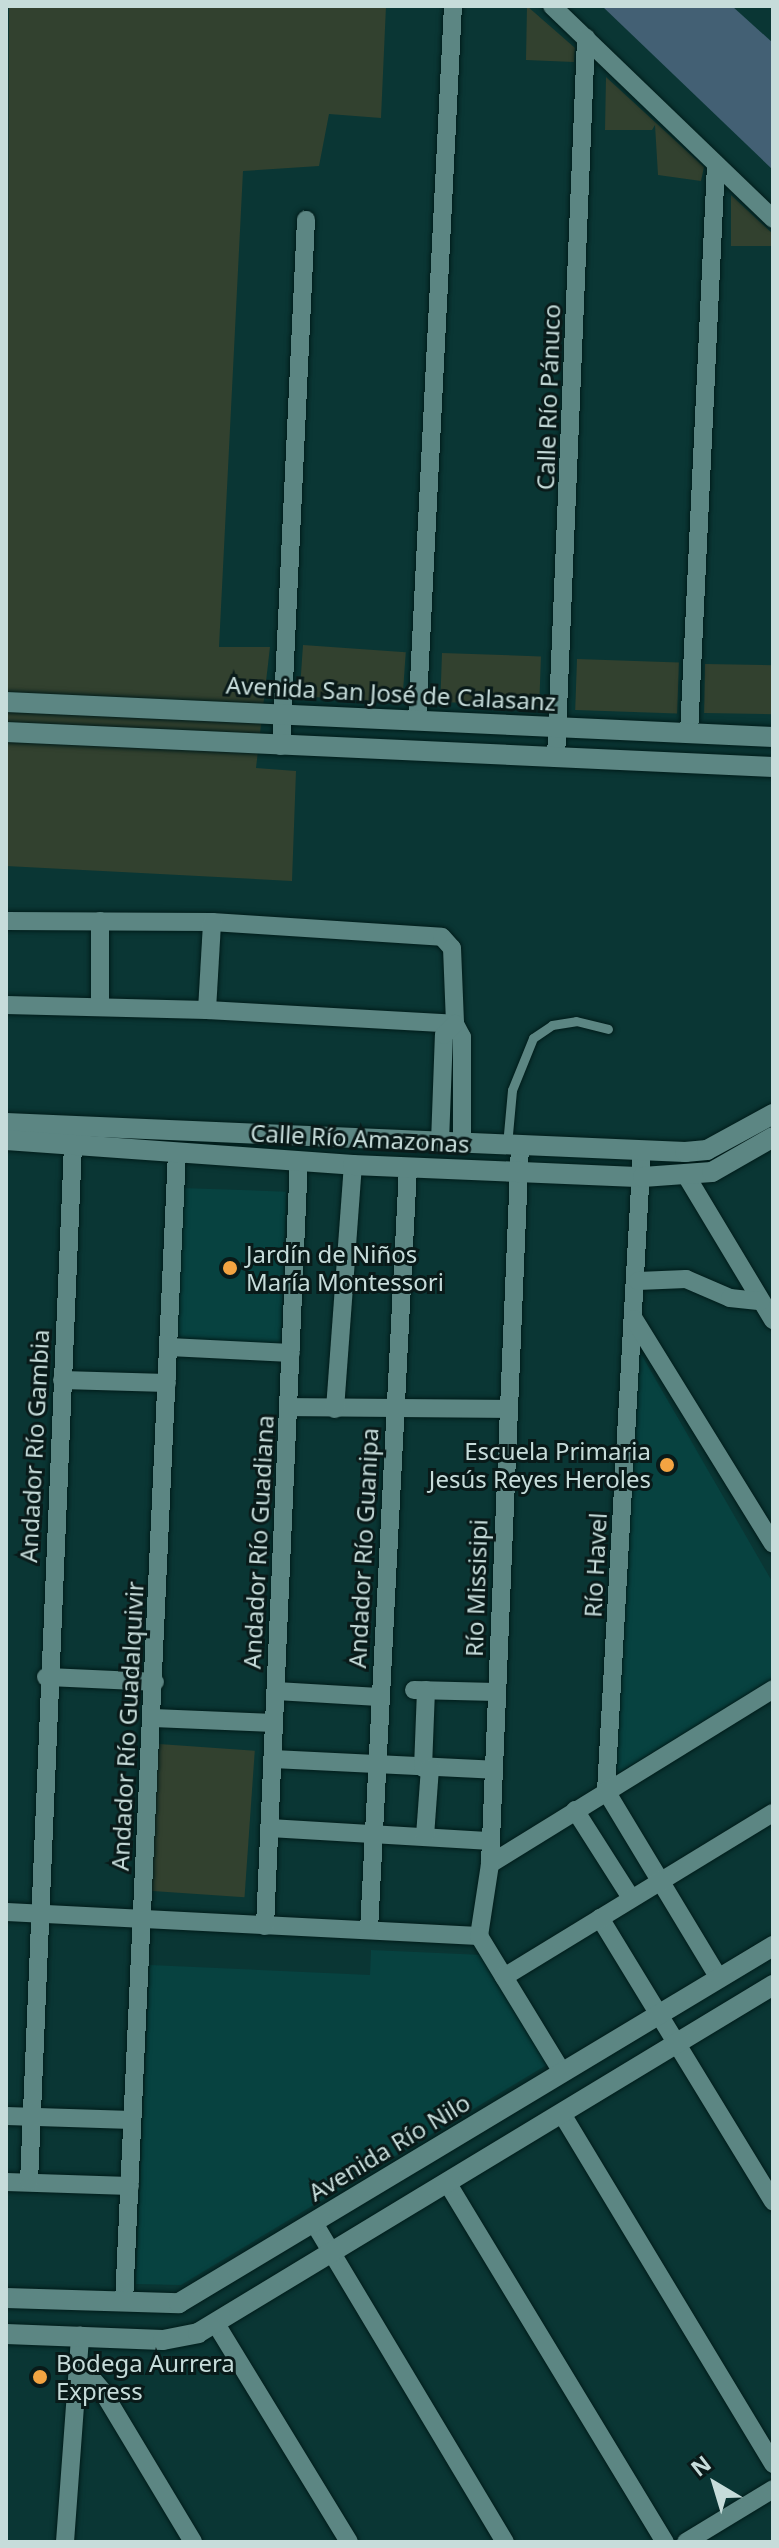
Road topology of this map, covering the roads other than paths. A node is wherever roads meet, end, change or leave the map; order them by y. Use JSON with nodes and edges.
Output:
{"nodes":[{"id":1,"x":453,"y":6,"type":"edge"},
{"id":2,"x":552,"y":6,"type":"edge"},
{"id":3,"x":586,"y":38,"type":"junction"},
{"id":4,"x":716,"y":165,"type":"junction"},
{"id":5,"x":773,"y":219,"type":"edge"},
{"id":6,"x":306,"y":220,"type":"dead end"},
{"id":7,"x":7,"y":702,"type":"edge"},
{"id":8,"x":282,"y":714,"type":"junction"},
{"id":9,"x":417,"y":721,"type":"junction"},
{"id":10,"x":559,"y":727,"type":"junction"},
{"id":11,"x":6,"y":732,"type":"edge"},
{"id":12,"x":689,"y":733,"type":"junction"},
{"id":13,"x":773,"y":737,"type":"edge"},
{"id":14,"x":281,"y":746,"type":"junction"},
{"id":15,"x":556,"y":758,"type":"junction"},
{"id":16,"x":773,"y":767,"type":"edge"},
{"id":17,"x":6,"y":921,"type":"edge"},
{"id":18,"x":100,"y":921,"type":"junction"},
{"id":19,"x":212,"y":922,"type":"junction"},
{"id":20,"x":6,"y":1005,"type":"edge"},
{"id":21,"x":100,"y":1007,"type":"junction"},
{"id":22,"x":207,"y":1010,"type":"junction"},
{"id":23,"x":455,"y":1024,"type":"junction"},
{"id":24,"x":608,"y":1029,"type":"dead end"},
{"id":25,"x":772,"y":1118,"type":"edge"},
{"id":26,"x":6,"y":1123,"type":"edge"},
{"id":27,"x":266,"y":1135,"type":"junction"},
{"id":28,"x":773,"y":1137,"type":"edge"},
{"id":29,"x":6,"y":1140,"type":"edge"},
{"id":30,"x":440,"y":1142,"type":"junction"},
{"id":31,"x":462,"y":1143,"type":"junction"},
{"id":32,"x":73,"y":1144,"type":"junction"},
{"id":33,"x":513,"y":1146,"type":"junction"},
{"id":34,"x":642,"y":1151,"type":"junction"},
{"id":35,"x":177,"y":1152,"type":"junction"},
{"id":36,"x":266,"y":1159,"type":"junction"},
{"id":37,"x":299,"y":1161,"type":"junction"},
{"id":38,"x":353,"y":1165,"type":"junction"},
{"id":39,"x":408,"y":1168,"type":"junction"},
{"id":40,"x":519,"y":1173,"type":"junction"},
{"id":41,"x":643,"y":1177,"type":"junction"},
{"id":42,"x":687,"y":1177,"type":"junction"},
{"id":43,"x":638,"y":1281,"type":"junction"},
{"id":44,"x":761,"y":1301,"type":"junction"},
{"id":45,"x":634,"y":1319,"type":"junction"},
{"id":46,"x":773,"y":1320,"type":"edge"},
{"id":47,"x":169,"y":1347,"type":"junction"},
{"id":48,"x":291,"y":1353,"type":"junction"},
{"id":49,"x":62,"y":1380,"type":"junction"},
{"id":50,"x":167,"y":1383,"type":"junction"},
{"id":51,"x":289,"y":1407,"type":"junction"},
{"id":52,"x":335,"y":1409,"type":"junction"},
{"id":53,"x":506,"y":1409,"type":"junction"},
{"id":54,"x":395,"y":1410,"type":"junction"},
{"id":55,"x":773,"y":1544,"type":"edge"},
{"id":56,"x":46,"y":1677,"type":"junction"},
{"id":57,"x":155,"y":1682,"type":"junction"},
{"id":58,"x":773,"y":1689,"type":"edge"},
{"id":59,"x":276,"y":1691,"type":"junction"},
{"id":60,"x":496,"y":1692,"type":"junction"},
{"id":61,"x":379,"y":1697,"type":"junction"},
{"id":62,"x":153,"y":1718,"type":"junction"},
{"id":63,"x":274,"y":1723,"type":"junction"},
{"id":64,"x":273,"y":1759,"type":"junction"},
{"id":65,"x":376,"y":1767,"type":"junction"},
{"id":66,"x":426,"y":1768,"type":"junction"},
{"id":67,"x":494,"y":1770,"type":"junction"},
{"id":68,"x":606,"y":1791,"type":"junction"},
{"id":69,"x":575,"y":1810,"type":"junction"},
{"id":70,"x":773,"y":1813,"type":"edge"},
{"id":71,"x":270,"y":1828,"type":"junction"},
{"id":72,"x":372,"y":1833,"type":"junction"},
{"id":73,"x":425,"y":1836,"type":"junction"},
{"id":74,"x":491,"y":1841,"type":"junction"},
{"id":75,"x":490,"y":1864,"type":"junction"},
{"id":76,"x":659,"y":1881,"type":"junction"},
{"id":77,"x":631,"y":1898,"type":"junction"},
{"id":78,"x":6,"y":1912,"type":"edge"},
{"id":79,"x":38,"y":1913,"type":"junction"},
{"id":80,"x":600,"y":1918,"type":"junction"},
{"id":81,"x":140,"y":1919,"type":"junction"},
{"id":82,"x":265,"y":1926,"type":"junction"},
{"id":83,"x":369,"y":1930,"type":"junction"},
{"id":84,"x":479,"y":1936,"type":"junction"},
{"id":85,"x":773,"y":1946,"type":"edge"},
{"id":86,"x":504,"y":1977,"type":"junction"},
{"id":87,"x":719,"y":1978,"type":"junction"},
{"id":88,"x":773,"y":1985,"type":"edge"},
{"id":89,"x":660,"y":2015,"type":"junction"},
{"id":90,"x":677,"y":2043,"type":"junction"},
{"id":91,"x":562,"y":2072,"type":"junction"},
{"id":92,"x":562,"y":2114,"type":"junction"},
{"id":93,"x":6,"y":2116,"type":"edge"},
{"id":94,"x":31,"y":2117,"type":"junction"},
{"id":95,"x":132,"y":2120,"type":"junction"},
{"id":96,"x":6,"y":2182,"type":"edge"},
{"id":97,"x":29,"y":2182,"type":"junction"},
{"id":98,"x":448,"y":2184,"type":"junction"},
{"id":99,"x":130,"y":2186,"type":"junction"},
{"id":100,"x":773,"y":2201,"type":"edge"},
{"id":101,"x":314,"y":2223,"type":"junction"},
{"id":102,"x":332,"y":2254,"type":"junction"},
{"id":103,"x":6,"y":2298,"type":"edge"},
{"id":104,"x":124,"y":2302,"type":"junction"},
{"id":105,"x":216,"y":2324,"type":"junction"},
{"id":106,"x":6,"y":2334,"type":"edge"},
{"id":107,"x":80,"y":2336,"type":"junction"},
{"id":108,"x":79,"y":2363,"type":"junction"},
{"id":109,"x":773,"y":2464,"type":"edge"},
{"id":110,"x":773,"y":2489,"type":"edge"},
{"id":111,"x":65,"y":2542,"type":"edge"},
{"id":112,"x":193,"y":2542,"type":"edge"},
{"id":113,"x":349,"y":2542,"type":"edge"},
{"id":114,"x":505,"y":2542,"type":"edge"},
{"id":115,"x":665,"y":2542,"type":"edge"},
{"id":116,"x":686,"y":2542,"type":"edge"}],
"edges":[{"from":1,"to":9,"type":"street"},
{"from":2,"to":3,"type":"street"},
{"from":3,"to":4,"type":"street"},
{"from":3,"to":10,"type":"street","name":"Calle Río Pánuco"},
{"from":4,"to":5,"type":"street"},
{"from":4,"to":12,"type":"street"},
{"from":6,"to":8,"type":"street"},
{"from":7,"to":8,"type":"street","name":"Avenida San José de Calasanz"},
{"from":7,"to":11,"type":"street"},
{"from":8,"to":9,"type":"street","name":"Avenida San José de Calasanz"},
{"from":8,"to":14,"type":"street"},
{"from":9,"to":10,"type":"street","name":"Avenida San José de Calasanz"},
{"from":10,"to":12,"type":"street","name":"Avenida San José de Calasanz"},
{"from":10,"to":15,"type":"street","name":"Calle Río Pánuco"},
{"from":11,"to":14,"type":"street"},
{"from":12,"to":13,"type":"street","name":"Avenida San José de Calasanz"},
{"from":14,"to":15,"type":"street"},
{"from":15,"to":16,"type":"street"},
{"from":17,"to":18,"type":"street"},
{"from":18,"to":19,"type":"street"},
{"from":18,"to":21,"type":"street"},
{"from":19,"to":22,"type":"street"},
{"from":19,"to":23,"type":"street"},
{"from":20,"to":21,"type":"street"},
{"from":21,"to":22,"type":"street"},
{"from":22,"to":23,"type":"street"},
{"from":23,"to":30,"type":"street"},
{"from":23,"to":31,"type":"street"},
{"from":24,"to":33,"type":"lane"},
{"from":25,"to":34,"type":"street","name":"Calle Río Amazonas"},
{"from":26,"to":27,"type":"street","name":"Calle Río Amazonas"},
{"from":27,"to":30,"type":"street","name":"Calle Río Amazonas"},
{"from":27,"to":36,"type":"street"},
{"from":28,"to":42,"type":"street","name":"Calle Río Amazonas"},
{"from":29,"to":32,"type":"street","name":"Calle Río Amazonas"},
{"from":30,"to":31,"type":"street","name":"Calle Río Amazonas"},
{"from":31,"to":33,"type":"street","name":"Calle Río Amazonas"},
{"from":32,"to":35,"type":"street","name":"Calle Río Amazonas"},
{"from":32,"to":49,"type":"street","name":"Andador Río Gambia"},
{"from":33,"to":34,"type":"street","name":"Calle Río Amazonas"},
{"from":33,"to":40,"type":"street","name":"Río Missisipi"},
{"from":34,"to":41,"type":"street","name":"Río Havel"},
{"from":35,"to":36,"type":"street","name":"Calle Río Amazonas"},
{"from":35,"to":47,"type":"street","name":"Andador Río Guadalquivir"},
{"from":36,"to":37,"type":"street","name":"Calle Río Amazonas"},
{"from":37,"to":38,"type":"street","name":"Calle Río Amazonas"},
{"from":37,"to":48,"type":"street","name":"Andador Río Guadiana"},
{"from":38,"to":39,"type":"street","name":"Calle Río Amazonas"},
{"from":38,"to":52,"type":"street"},
{"from":39,"to":40,"type":"street","name":"Calle Río Amazonas"},
{"from":39,"to":54,"type":"street","name":"Andador Río Guanipa"},
{"from":40,"to":41,"type":"street","name":"Calle Río Amazonas"},
{"from":40,"to":53,"type":"street","name":"Río Missisipi"},
{"from":41,"to":42,"type":"street","name":"Calle Río Amazonas"},
{"from":41,"to":43,"type":"street","name":"Río Havel"},
{"from":42,"to":44,"type":"street"},
{"from":43,"to":44,"type":"street"},
{"from":43,"to":45,"type":"street","name":"Río Havel"},
{"from":44,"to":46,"type":"street"},
{"from":45,"to":55,"type":"street"},
{"from":45,"to":68,"type":"street","name":"Río Havel"},
{"from":47,"to":48,"type":"street"},
{"from":47,"to":50,"type":"street","name":"Andador Río Guadalquivir"},
{"from":48,"to":51,"type":"street","name":"Andador Río Guadiana"},
{"from":49,"to":50,"type":"street"},
{"from":49,"to":56,"type":"street","name":"Andador Río Gambia"},
{"from":50,"to":57,"type":"street","name":"Andador Río Guadalquivir"},
{"from":51,"to":52,"type":"street"},
{"from":51,"to":59,"type":"street","name":"Andador Río Guadiana"},
{"from":52,"to":54,"type":"street"},
{"from":53,"to":54,"type":"street"},
{"from":53,"to":60,"type":"street","name":"Río Missisipi"},
{"from":54,"to":61,"type":"street","name":"Andador Río Guanipa"},
{"from":56,"to":57,"type":"street"},
{"from":56,"to":79,"type":"street","name":"Andador Río Gambia"},
{"from":57,"to":62,"type":"street","name":"Andador Río Guadalquivir"},
{"from":58,"to":68,"type":"street"},
{"from":59,"to":61,"type":"street"},
{"from":59,"to":63,"type":"street","name":"Andador Río Guadiana"},
{"from":60,"to":66,"type":"street"},
{"from":60,"to":67,"type":"street","name":"Río Missisipi"},
{"from":61,"to":65,"type":"street","name":"Andador Río Guanipa"},
{"from":62,"to":63,"type":"street"},
{"from":62,"to":81,"type":"street","name":"Andador Río Guadalquivir"},
{"from":63,"to":64,"type":"street","name":"Andador Río Guadiana"},
{"from":64,"to":65,"type":"street"},
{"from":64,"to":71,"type":"street","name":"Andador Río Guadiana"},
{"from":65,"to":66,"type":"street"},
{"from":65,"to":72,"type":"street","name":"Andador Río Guanipa"},
{"from":66,"to":67,"type":"street"},
{"from":66,"to":73,"type":"street"},
{"from":67,"to":74,"type":"street","name":"Río Missisipi"},
{"from":68,"to":69,"type":"street"},
{"from":68,"to":76,"type":"street"},
{"from":69,"to":75,"type":"street"},
{"from":69,"to":77,"type":"street"},
{"from":70,"to":76,"type":"street"},
{"from":71,"to":72,"type":"street"},
{"from":71,"to":82,"type":"street","name":"Andador Río Guadiana"},
{"from":72,"to":73,"type":"street"},
{"from":72,"to":83,"type":"street","name":"Andador Río Guanipa"},
{"from":73,"to":74,"type":"street"},
{"from":74,"to":75,"type":"street","name":"Río Missisipi"},
{"from":75,"to":84,"type":"street","name":"Río Missisipi"},
{"from":76,"to":77,"type":"street"},
{"from":76,"to":87,"type":"street"},
{"from":77,"to":80,"type":"street"},
{"from":78,"to":79,"type":"street"},
{"from":79,"to":81,"type":"street"},
{"from":79,"to":94,"type":"street","name":"Andador Río Gambia"},
{"from":80,"to":86,"type":"street"},
{"from":80,"to":89,"type":"street"},
{"from":81,"to":82,"type":"street"},
{"from":81,"to":95,"type":"street","name":"Andador Río Guadalquivir"},
{"from":82,"to":83,"type":"street"},
{"from":83,"to":84,"type":"street"},
{"from":84,"to":86,"type":"street"},
{"from":85,"to":87,"type":"street","name":"Avenida Río Nilo"},
{"from":86,"to":91,"type":"street"},
{"from":87,"to":89,"type":"street","name":"Avenida Río Nilo"},
{"from":88,"to":90,"type":"street"},
{"from":89,"to":90,"type":"street"},
{"from":89,"to":91,"type":"street","name":"Avenida Río Nilo"},
{"from":90,"to":92,"type":"street"},
{"from":90,"to":100,"type":"street"},
{"from":91,"to":101,"type":"street","name":"Avenida Río Nilo"},
{"from":92,"to":98,"type":"street"},
{"from":92,"to":109,"type":"street"},
{"from":93,"to":94,"type":"street"},
{"from":94,"to":95,"type":"street"},
{"from":94,"to":97,"type":"street","name":"Andador Río Gambia"},
{"from":95,"to":99,"type":"street","name":"Andador Río Guadalquivir"},
{"from":96,"to":97,"type":"street"},
{"from":97,"to":99,"type":"street"},
{"from":98,"to":102,"type":"street"},
{"from":98,"to":115,"type":"street"},
{"from":99,"to":104,"type":"street","name":"Andador Río Guadalquivir"},
{"from":101,"to":102,"type":"street"},
{"from":101,"to":104,"type":"street","name":"Avenida Río Nilo"},
{"from":102,"to":105,"type":"street"},
{"from":102,"to":114,"type":"street"},
{"from":103,"to":104,"type":"street","name":"Avenida Río Nilo"},
{"from":105,"to":107,"type":"street"},
{"from":105,"to":113,"type":"street"},
{"from":106,"to":107,"type":"street"},
{"from":107,"to":108,"type":"street"},
{"from":108,"to":111,"type":"street"},
{"from":108,"to":112,"type":"street"},
{"from":110,"to":116,"type":"street"}]}
